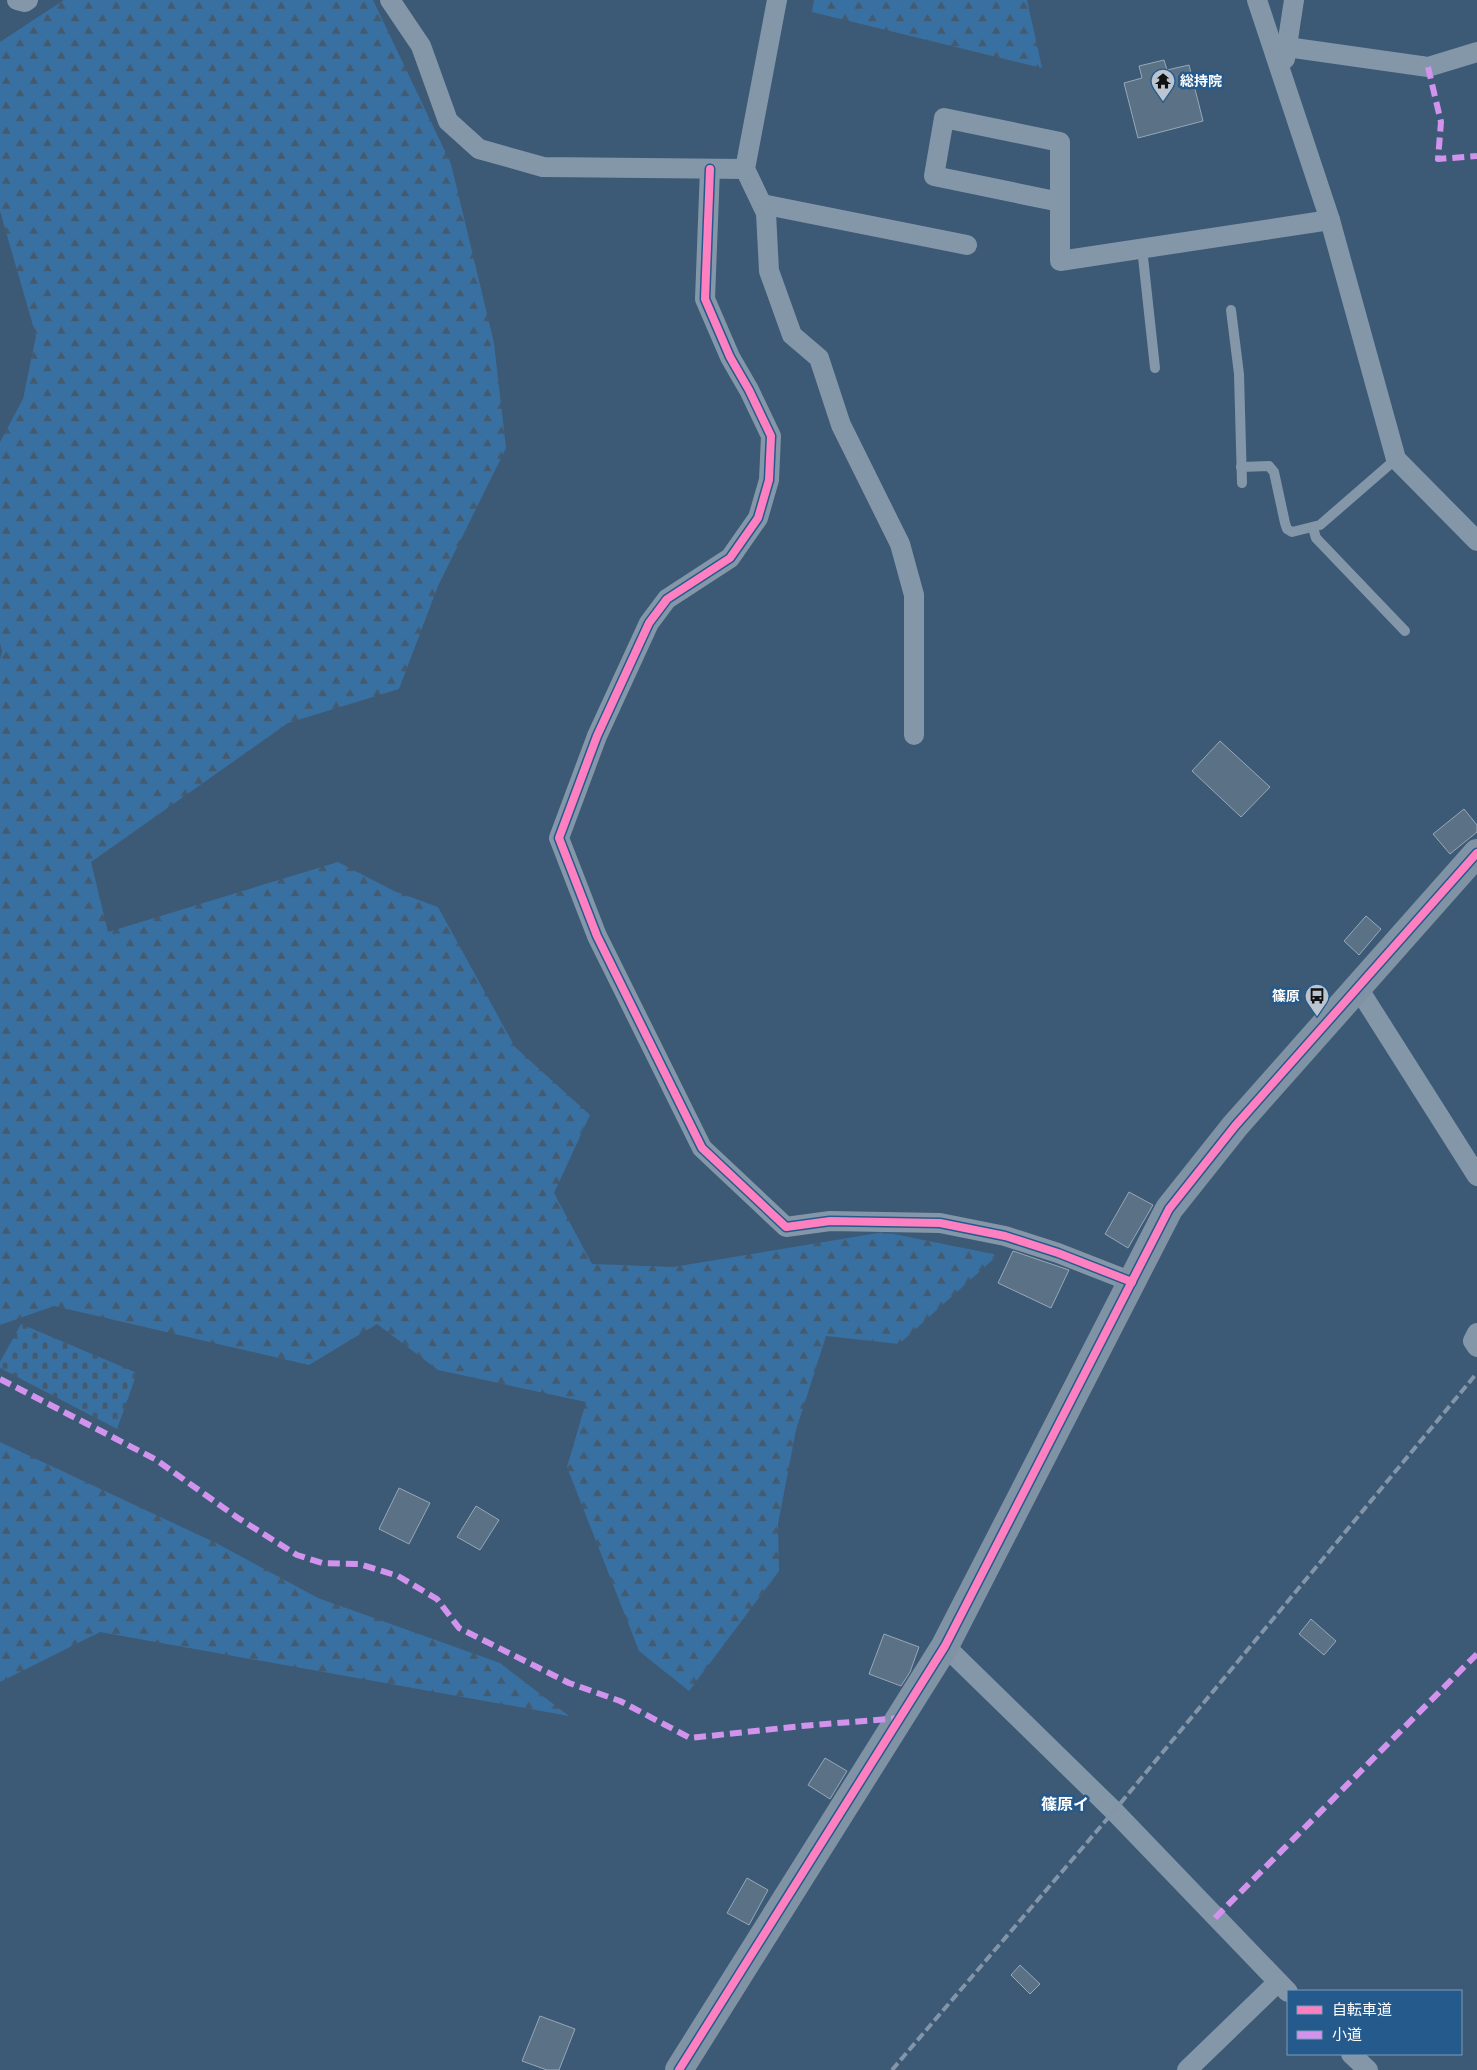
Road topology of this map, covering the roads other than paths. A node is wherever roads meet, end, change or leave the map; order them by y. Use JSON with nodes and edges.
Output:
{"nodes":[{"id":1,"x":17,"y":0,"type":"edge"},
{"id":2,"x":28,"y":0,"type":"edge"},
{"id":3,"x":390,"y":0,"type":"edge"},
{"id":4,"x":777,"y":0,"type":"edge"},
{"id":5,"x":1257,"y":0,"type":"edge"},
{"id":6,"x":1294,"y":0,"type":"edge"},
{"id":7,"x":1287,"y":47,"type":"junction"},
{"id":8,"x":1477,"y":52,"type":"edge"},
{"id":9,"x":1282,"y":76,"type":"junction"},
{"id":10,"x":710,"y":168,"type":"junction"},
{"id":11,"x":744,"y":169,"type":"junction"},
{"id":12,"x":1060,"y":202,"type":"junction"},
{"id":13,"x":762,"y":204,"type":"junction"},
{"id":14,"x":1330,"y":220,"type":"junction"},
{"id":15,"x":967,"y":245,"type":"dead end"},
{"id":16,"x":1142,"y":248,"type":"junction"},
{"id":17,"x":1231,"y":310,"type":"dead end"},
{"id":18,"x":1155,"y":368,"type":"dead end"},
{"id":19,"x":1396,"y":459,"type":"junction"},
{"id":20,"x":1241,"y":467,"type":"junction"},
{"id":21,"x":1242,"y":483,"type":"dead end"},
{"id":22,"x":1313,"y":528,"type":"junction"},
{"id":23,"x":1477,"y":541,"type":"edge"},
{"id":24,"x":1405,"y":632,"type":"dead end"},
{"id":25,"x":914,"y":734,"type":"dead end"},
{"id":26,"x":1477,"y":853,"type":"edge"},
{"id":27,"x":1358,"y":988,"type":"junction"},
{"id":28,"x":1477,"y":1176,"type":"edge"},
{"id":29,"x":1132,"y":1282,"type":"junction"},
{"id":30,"x":1477,"y":1333,"type":"edge"},
{"id":31,"x":1477,"y":1347,"type":"edge"},
{"id":32,"x":945,"y":1646,"type":"junction"},
{"id":33,"x":1283,"y":1987,"type":"edge"},
{"id":34,"x":1352,"y":2055,"type":"edge"},
{"id":35,"x":679,"y":2070,"type":"edge"},
{"id":36,"x":1187,"y":2070,"type":"edge"},
{"id":37,"x":1368,"y":2070,"type":"edge"}],
"edges":[{"from":1,"to":2,"type":"street"},
{"from":3,"to":10,"type":"street"},
{"from":4,"to":11,"type":"street"},
{"from":5,"to":9,"type":"street"},
{"from":6,"to":7,"type":"street"},
{"from":7,"to":8,"type":"street"},
{"from":7,"to":9,"type":"street"},
{"from":9,"to":14,"type":"street"},
{"from":10,"to":11,"type":"street"},
{"from":10,"to":29,"type":"street"},
{"from":11,"to":13,"type":"street"},
{"from":12,"to":12,"type":"street"},
{"from":12,"to":16,"type":"street"},
{"from":13,"to":15,"type":"street"},
{"from":13,"to":25,"type":"street"},
{"from":14,"to":16,"type":"street"},
{"from":14,"to":19,"type":"street"},
{"from":16,"to":18,"type":"lane"},
{"from":17,"to":20,"type":"lane"},
{"from":19,"to":22,"type":"lane"},
{"from":19,"to":23,"type":"street"},
{"from":20,"to":21,"type":"lane"},
{"from":20,"to":22,"type":"lane"},
{"from":22,"to":24,"type":"lane"},
{"from":26,"to":27,"type":"street"},
{"from":27,"to":28,"type":"street"},
{"from":27,"to":29,"type":"street"},
{"from":29,"to":32,"type":"street"},
{"from":30,"to":31,"type":"street"},
{"from":32,"to":33,"type":"street"},
{"from":32,"to":35,"type":"street"},
{"from":33,"to":36,"type":"street"},
{"from":34,"to":37,"type":"street"}]}
